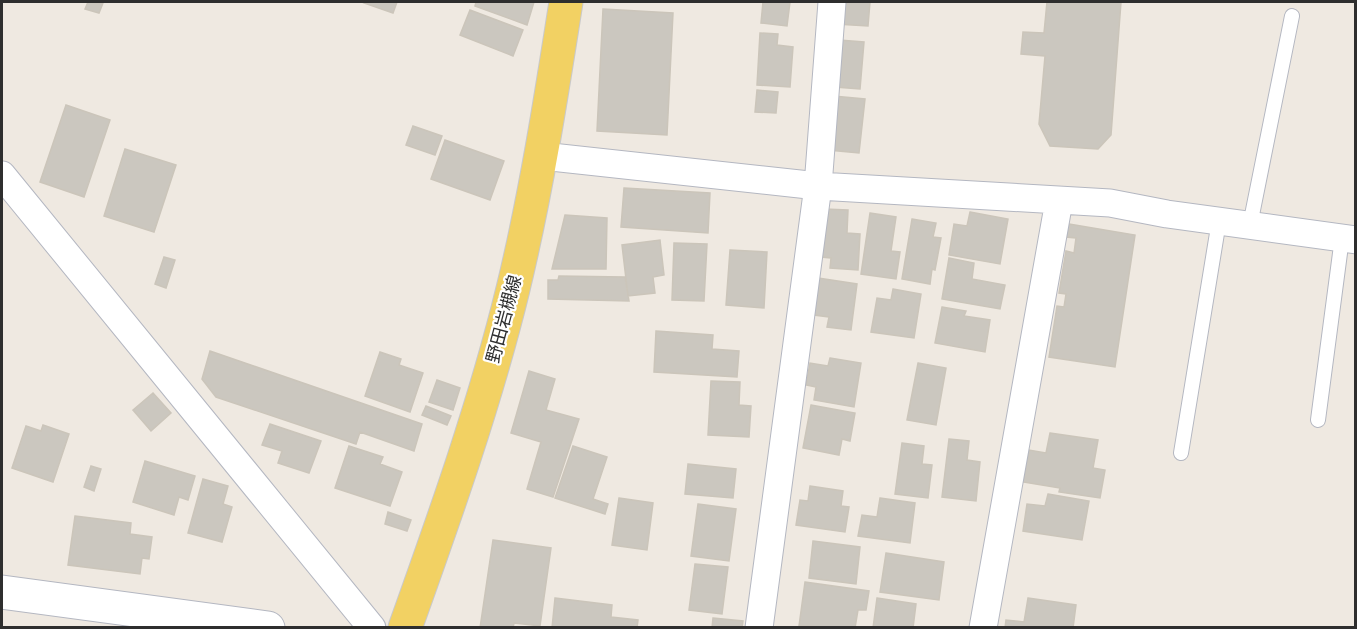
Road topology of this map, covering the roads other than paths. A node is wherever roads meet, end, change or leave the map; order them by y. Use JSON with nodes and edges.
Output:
{"nodes":[{"id":1,"x":566,"y":2,"type":"edge"},
{"id":2,"x":832,"y":2,"type":"edge"},
{"id":3,"x":1292,"y":16,"type":"dead end"},
{"id":4,"x":542,"y":156,"type":"junction"},
{"id":5,"x":2,"y":176,"type":"edge"},
{"id":6,"x":818,"y":186,"type":"junction"},
{"id":7,"x":1059,"y":201,"type":"junction"},
{"id":8,"x":1219,"y":221,"type":"junction"},
{"id":9,"x":1251,"y":225,"type":"junction"},
{"id":10,"x":1349,"y":239,"type":"edge"},
{"id":11,"x":1318,"y":420,"type":"dead end"},
{"id":12,"x":1181,"y":453,"type":"dead end"},
{"id":13,"x":2,"y":592,"type":"edge"},
{"id":14,"x":268,"y":627,"type":"edge"},
{"id":15,"x":372,"y":627,"type":"edge"},
{"id":16,"x":405,"y":627,"type":"edge"},
{"id":17,"x":759,"y":627,"type":"edge"},
{"id":18,"x":983,"y":627,"type":"edge"}],
"edges":[{"from":1,"to":4,"type":"main road","name":"野田岩槻線"},
{"from":2,"to":6,"type":"street"},
{"from":3,"to":9,"type":"lane"},
{"from":4,"to":6,"type":"street"},
{"from":4,"to":16,"type":"main road","name":"野田岩槻線"},
{"from":5,"to":15,"type":"street"},
{"from":6,"to":7,"type":"street"},
{"from":6,"to":17,"type":"street"},
{"from":7,"to":8,"type":"street"},
{"from":7,"to":18,"type":"street"},
{"from":8,"to":9,"type":"street"},
{"from":8,"to":12,"type":"lane"},
{"from":9,"to":10,"type":"street"},
{"from":10,"to":11,"type":"lane"},
{"from":13,"to":14,"type":"street"}]}
